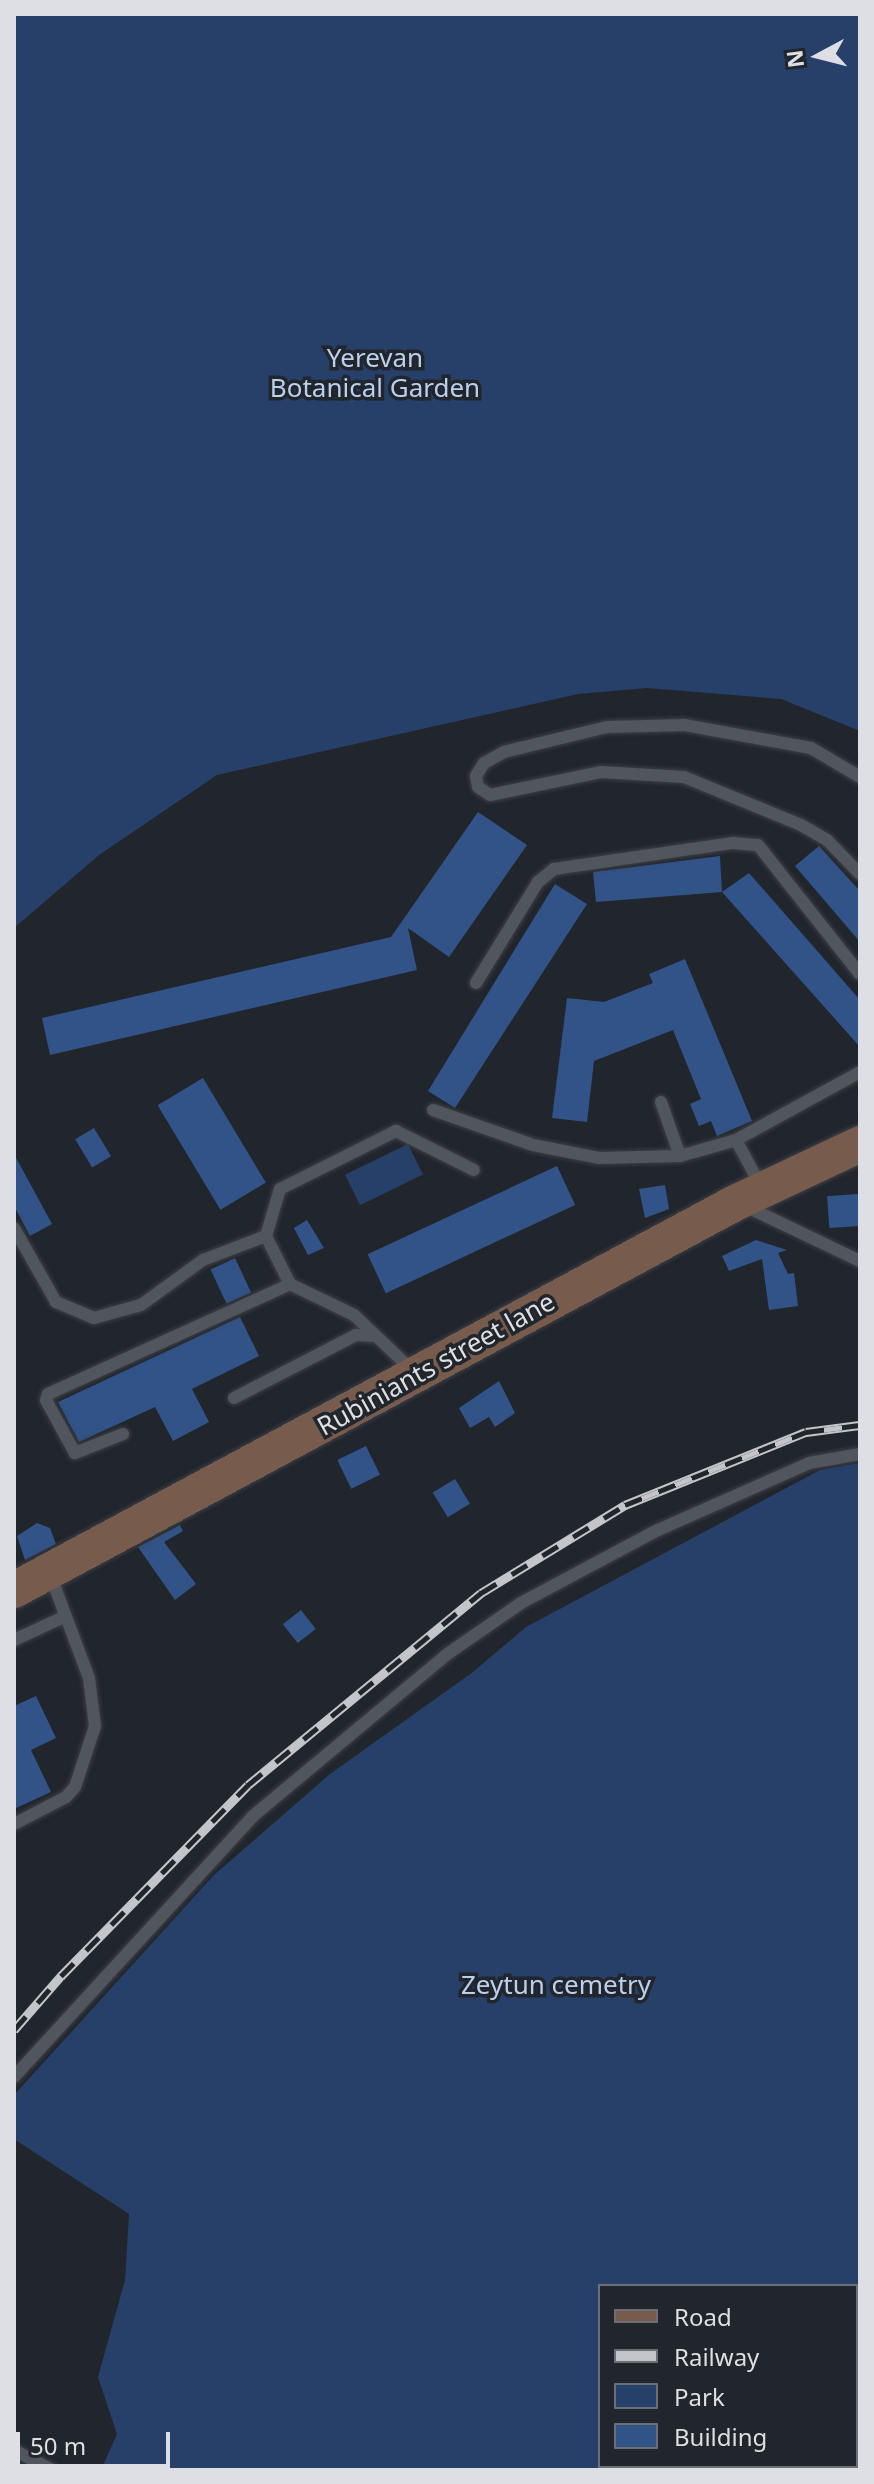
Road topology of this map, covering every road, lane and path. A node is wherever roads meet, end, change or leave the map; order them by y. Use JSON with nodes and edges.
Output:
{"nodes":[{"id":1,"x":860,"y":777,"type":"edge"},
{"id":2,"x":860,"y":874,"type":"edge"},
{"id":3,"x":860,"y":974,"type":"edge"},
{"id":4,"x":476,"y":983,"type":"dead end"},
{"id":5,"x":860,"y":1072,"type":"edge"},
{"id":6,"x":661,"y":1102,"type":"dead end"},
{"id":7,"x":433,"y":1110,"type":"dead end"},
{"id":8,"x":736,"y":1140,"type":"junction"},
{"id":9,"x":860,"y":1144,"type":"edge"},
{"id":10,"x":680,"y":1156,"type":"junction"},
{"id":11,"x":474,"y":1170,"type":"dead end"},
{"id":12,"x":750,"y":1196,"type":"junction"},
{"id":13,"x":14,"y":1228,"type":"edge"},
{"id":14,"x":266,"y":1236,"type":"junction"},
{"id":15,"x":860,"y":1261,"type":"edge"},
{"id":16,"x":290,"y":1284,"type":"junction"},
{"id":17,"x":376,"y":1336,"type":"junction"},
{"id":18,"x":417,"y":1375,"type":"junction"},
{"id":19,"x":234,"y":1398,"type":"dead end"},
{"id":20,"x":123,"y":1434,"type":"dead end"},
{"id":21,"x":860,"y":1454,"type":"edge"},
{"id":22,"x":50,"y":1574,"type":"junction"},
{"id":23,"x":14,"y":1590,"type":"edge"},
{"id":24,"x":66,"y":1616,"type":"junction"},
{"id":25,"x":14,"y":1640,"type":"edge"},
{"id":26,"x":14,"y":1824,"type":"edge"},
{"id":27,"x":14,"y":2077,"type":"edge"},
{"id":28,"x":14,"y":2450,"type":"edge"},
{"id":29,"x":52,"y":2470,"type":"edge"}],
"edges":[{"from":1,"to":2,"type":"lane"},
{"from":3,"to":4,"type":"lane"},
{"from":5,"to":8,"type":"lane"},
{"from":6,"to":10,"type":"lane"},
{"from":7,"to":10,"type":"lane"},
{"from":8,"to":10,"type":"lane"},
{"from":8,"to":12,"type":"lane"},
{"from":9,"to":12,"type":"street","name":"Rubiniants street lane"},
{"from":11,"to":14,"type":"lane"},
{"from":12,"to":15,"type":"lane"},
{"from":12,"to":18,"type":"street","name":"Rubiniants street lane"},
{"from":13,"to":14,"type":"lane"},
{"from":14,"to":16,"type":"lane"},
{"from":16,"to":17,"type":"lane"},
{"from":16,"to":20,"type":"lane"},
{"from":17,"to":18,"type":"lane"},
{"from":17,"to":19,"type":"lane"},
{"from":18,"to":22,"type":"street","name":"Rubiniants street lane"},
{"from":21,"to":27,"type":"lane"},
{"from":22,"to":23,"type":"street","name":"Rubiniants street lane"},
{"from":22,"to":24,"type":"lane"},
{"from":24,"to":25,"type":"lane"},
{"from":24,"to":26,"type":"lane"},
{"from":28,"to":29,"type":"lane"}]}
